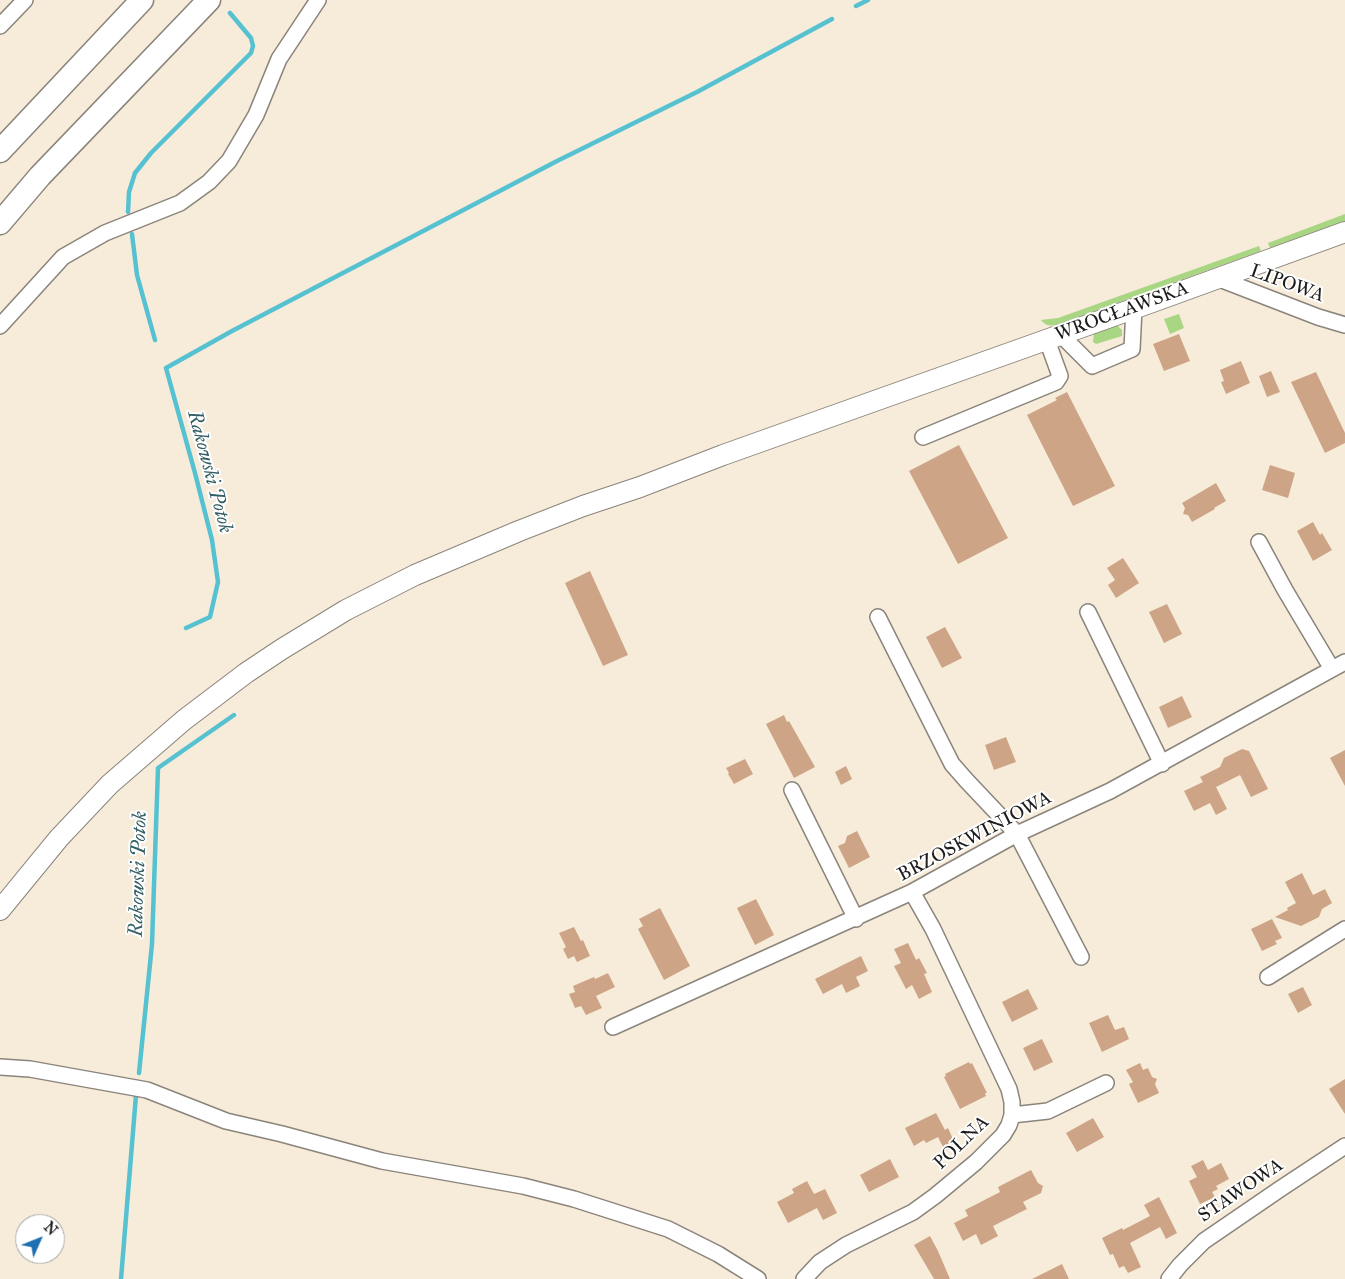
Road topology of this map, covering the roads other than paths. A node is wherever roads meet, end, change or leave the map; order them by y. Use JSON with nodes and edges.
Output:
{"nodes":[{"id":1,"x":25,"y":0,"type":"edge"},
{"id":2,"x":142,"y":0,"type":"edge"},
{"id":3,"x":209,"y":0,"type":"edge"},
{"id":4,"x":318,"y":0,"type":"edge"},
{"id":5,"x":0,"y":26,"type":"edge"},
{"id":6,"x":0,"y":151,"type":"edge"},
{"id":7,"x":0,"y":223,"type":"edge"},
{"id":8,"x":1345,"y":232,"type":"edge"},
{"id":9,"x":1217,"y":278,"type":"junction"},
{"id":10,"x":1134,"y":308,"type":"junction"},
{"id":11,"x":1345,"y":325,"type":"edge"},
{"id":12,"x":0,"y":326,"type":"edge"},
{"id":13,"x":1054,"y":337,"type":"junction"},
{"id":14,"x":923,"y":438,"type":"dead end"},
{"id":15,"x":1259,"y":542,"type":"dead end"},
{"id":16,"x":1088,"y":612,"type":"dead end"},
{"id":17,"x":878,"y":617,"type":"dead end"},
{"id":18,"x":1338,"y":665,"type":"edge"},
{"id":19,"x":1162,"y":764,"type":"junction"},
{"id":20,"x":792,"y":790,"type":"dead end"},
{"id":21,"x":1017,"y":834,"type":"junction"},
{"id":22,"x":912,"y":892,"type":"junction"},
{"id":23,"x":0,"y":910,"type":"edge"},
{"id":24,"x":856,"y":919,"type":"junction"},
{"id":25,"x":1345,"y":928,"type":"edge"},
{"id":26,"x":1081,"y":957,"type":"dead end"},
{"id":27,"x":1268,"y":977,"type":"dead end"},
{"id":28,"x":613,"y":1027,"type":"dead end"},
{"id":29,"x":0,"y":1067,"type":"edge"},
{"id":30,"x":1106,"y":1083,"type":"dead end"},
{"id":31,"x":1012,"y":1114,"type":"junction"},
{"id":32,"x":1345,"y":1146,"type":"edge"},
{"id":33,"x":758,"y":1279,"type":"edge"},
{"id":34,"x":804,"y":1279,"type":"edge"},
{"id":35,"x":1169,"y":1279,"type":"edge"}],
"edges":[{"from":1,"to":5,"type":"street"},
{"from":2,"to":6,"type":"highway"},
{"from":3,"to":7,"type":"highway"},
{"from":4,"to":12,"type":"street"},
{"from":8,"to":9,"type":"main road","name":"WROCŁAWSKA"},
{"from":9,"to":10,"type":"main road","name":"WROCŁAWSKA"},
{"from":9,"to":11,"type":"street","name":"LIPOWA"},
{"from":10,"to":13,"type":"main road","name":"WROCŁAWSKA"},
{"from":10,"to":13,"type":"street"},
{"from":13,"to":14,"type":"street"},
{"from":13,"to":23,"type":"main road","name":"WROCŁAWSKA"},
{"from":15,"to":18,"type":"street"},
{"from":16,"to":19,"type":"street"},
{"from":17,"to":21,"type":"street"},
{"from":18,"to":19,"type":"street","name":"BRZOSKWINIOWA"},
{"from":19,"to":21,"type":"street","name":"BRZOSKWINIOWA"},
{"from":20,"to":24,"type":"street"},
{"from":21,"to":22,"type":"street","name":"BRZOSKWINIOWA"},
{"from":21,"to":26,"type":"street"},
{"from":22,"to":24,"type":"street","name":"BRZOSKWINIOWA"},
{"from":22,"to":31,"type":"street","name":"POLNA"},
{"from":24,"to":28,"type":"street","name":"BRZOSKWINIOWA"},
{"from":25,"to":27,"type":"street"},
{"from":29,"to":33,"type":"street"},
{"from":30,"to":31,"type":"street"},
{"from":31,"to":34,"type":"street","name":"POLNA"},
{"from":32,"to":35,"type":"street","name":"STAWOWA"}]}
